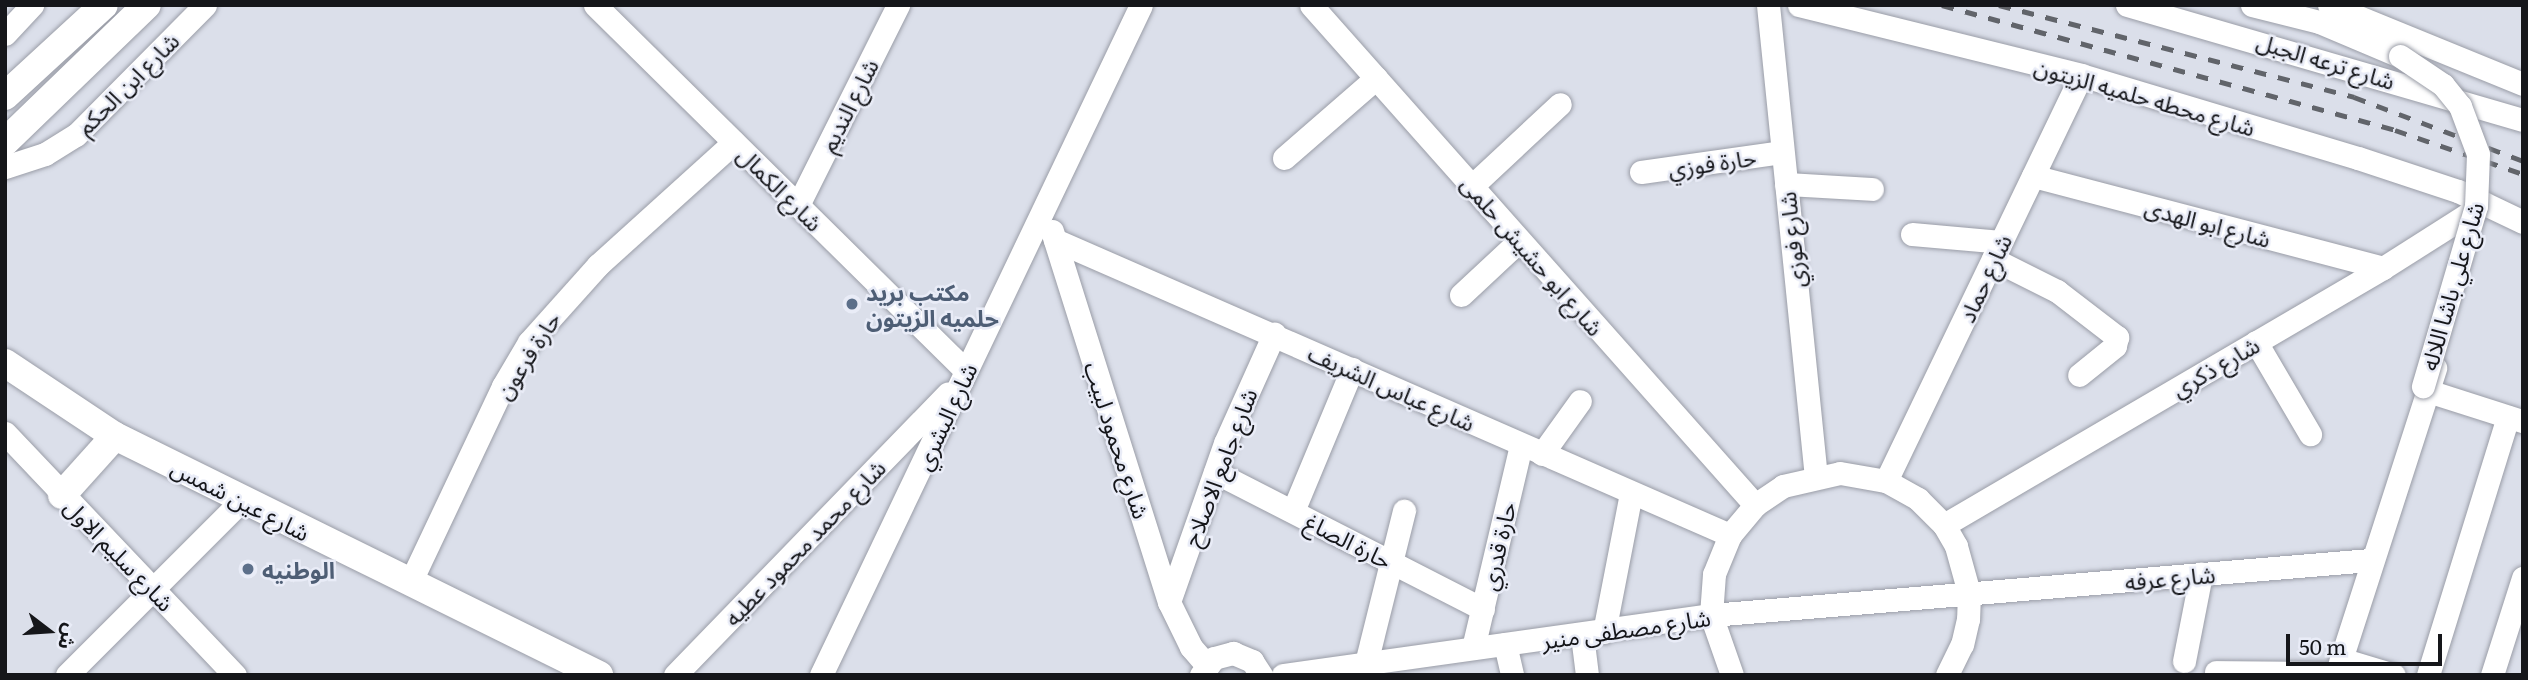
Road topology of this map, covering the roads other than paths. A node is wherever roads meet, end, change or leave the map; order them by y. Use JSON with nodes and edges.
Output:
{"nodes":[{"id":1,"x":33,"y":5,"type":"edge"},
{"id":2,"x":104,"y":5,"type":"edge"},
{"id":3,"x":147,"y":5,"type":"edge"},
{"id":4,"x":205,"y":5,"type":"edge"},
{"id":5,"x":595,"y":5,"type":"edge"},
{"id":6,"x":898,"y":5,"type":"edge"},
{"id":7,"x":1141,"y":5,"type":"edge"},
{"id":8,"x":1311,"y":5,"type":"edge"},
{"id":9,"x":1768,"y":5,"type":"edge"},
{"id":10,"x":1799,"y":5,"type":"edge"},
{"id":11,"x":2127,"y":5,"type":"edge"},
{"id":12,"x":2252,"y":5,"type":"edge"},
{"id":13,"x":2329,"y":5,"type":"edge"},
{"id":14,"x":5,"y":34,"type":"edge"},
{"id":15,"x":2081,"y":75,"type":"junction"},
{"id":16,"x":1376,"y":78,"type":"junction"},
{"id":17,"x":2523,"y":83,"type":"edge"},
{"id":18,"x":5,"y":96,"type":"edge"},
{"id":19,"x":1560,"y":104,"type":"dead end"},
{"id":20,"x":2523,"y":120,"type":"edge"},
{"id":21,"x":5,"y":142,"type":"edge"},
{"id":22,"x":734,"y":142,"type":"junction"},
{"id":23,"x":1782,"y":152,"type":"junction"},
{"id":24,"x":1284,"y":158,"type":"dead end"},
{"id":25,"x":5,"y":167,"type":"edge"},
{"id":26,"x":1642,"y":172,"type":"dead end"},
{"id":27,"x":2033,"y":176,"type":"junction"},
{"id":28,"x":1786,"y":184,"type":"junction"},
{"id":29,"x":1472,"y":186,"type":"junction"},
{"id":30,"x":1872,"y":189,"type":"dead end"},
{"id":31,"x":2484,"y":204,"type":"junction"},
{"id":32,"x":798,"y":205,"type":"junction"},
{"id":33,"x":1044,"y":209,"type":"junction"},
{"id":34,"x":2523,"y":222,"type":"edge"},
{"id":35,"x":1912,"y":234,"type":"dead end"},
{"id":36,"x":1055,"y":240,"type":"junction"},
{"id":37,"x":1519,"y":241,"type":"junction"},
{"id":38,"x":1997,"y":251,"type":"junction"},
{"id":39,"x":2383,"y":268,"type":"junction"},
{"id":40,"x":1461,"y":295,"type":"dead end"},
{"id":41,"x":1274,"y":334,"type":"junction"},
{"id":42,"x":2256,"y":342,"type":"junction"},
{"id":43,"x":5,"y":363,"type":"edge"},
{"id":44,"x":1352,"y":369,"type":"junction"},
{"id":45,"x":965,"y":375,"type":"junction"},
{"id":46,"x":2079,"y":375,"type":"dead end"},
{"id":47,"x":2426,"y":388,"type":"junction"},
{"id":48,"x":1580,"y":401,"type":"dead end"},
{"id":49,"x":2515,"y":419,"type":"edge"},
{"id":50,"x":5,"y":433,"type":"edge"},
{"id":51,"x":2309,"y":434,"type":"dead end"},
{"id":52,"x":115,"y":436,"type":"junction"},
{"id":53,"x":1531,"y":449,"type":"junction"},
{"id":54,"x":1214,"y":472,"type":"junction"},
{"id":55,"x":1816,"y":475,"type":"junction"},
{"id":56,"x":1886,"y":481,"type":"junction"},
{"id":57,"x":1631,"y":493,"type":"junction"},
{"id":58,"x":62,"y":495,"type":"junction"},
{"id":59,"x":242,"y":499,"type":"junction"},
{"id":60,"x":1755,"y":505,"type":"junction"},
{"id":61,"x":1404,"y":511,"type":"dead end"},
{"id":62,"x":1293,"y":512,"type":"junction"},
{"id":63,"x":1944,"y":525,"type":"junction"},
{"id":64,"x":1730,"y":536,"type":"junction"},
{"id":65,"x":2370,"y":560,"type":"junction"},
{"id":66,"x":1391,"y":562,"type":"junction"},
{"id":67,"x":2201,"y":574,"type":"junction"},
{"id":68,"x":410,"y":583,"type":"junction"},
{"id":69,"x":154,"y":588,"type":"junction"},
{"id":70,"x":2521,"y":591,"type":"edge"},
{"id":71,"x":1969,"y":593,"type":"junction"},
{"id":72,"x":1170,"y":601,"type":"junction"},
{"id":73,"x":1483,"y":608,"type":"junction"},
{"id":74,"x":1711,"y":615,"type":"junction"},
{"id":75,"x":1593,"y":633,"type":"junction"},
{"id":76,"x":1505,"y":644,"type":"junction"},
{"id":77,"x":2512,"y":647,"type":"edge"},
{"id":78,"x":1473,"y":648,"type":"junction"},
{"id":79,"x":2184,"y":661,"type":"dead end"},
{"id":80,"x":1372,"y":667,"type":"edge"},
{"id":81,"x":2338,"y":669,"type":"edge"},
{"id":82,"x":1203,"y":670,"type":"edge"},
{"id":83,"x":2216,"y":672,"type":"dead end"},
{"id":84,"x":1955,"y":673,"type":"edge"},
{"id":85,"x":67,"y":675,"type":"edge"},
{"id":86,"x":235,"y":675,"type":"edge"},
{"id":87,"x":599,"y":675,"type":"edge"},
{"id":88,"x":675,"y":675,"type":"edge"},
{"id":89,"x":821,"y":675,"type":"edge"},
{"id":90,"x":1261,"y":675,"type":"edge"},
{"id":91,"x":1283,"y":675,"type":"edge"},
{"id":92,"x":1512,"y":675,"type":"edge"},
{"id":93,"x":1587,"y":675,"type":"edge"},
{"id":94,"x":1732,"y":675,"type":"edge"},
{"id":95,"x":2394,"y":675,"type":"edge"},
{"id":96,"x":2428,"y":675,"type":"edge"},
{"id":97,"x":2492,"y":675,"type":"edge"}],
"edges":[{"from":1,"to":14,"type":"street"},
{"from":2,"to":18,"type":"main road"},
{"from":3,"to":21,"type":"main road"},
{"from":4,"to":25,"type":"street","name":"شارع ابن الحكم"},
{"from":5,"to":22,"type":"street","name":"شارع الكمال"},
{"from":6,"to":32,"type":"street","name":"شارع النديم"},
{"from":7,"to":33,"type":"street","name":"شارع البشري"},
{"from":8,"to":16,"type":"street","name":"شارع ابو حشيش حلمى"},
{"from":9,"to":23,"type":"street","name":"شارع فوزي"},
{"from":10,"to":15,"type":"street","name":"شارع محطه حلميه الزيتون"},
{"from":11,"to":20,"type":"street","name":"شارع ترعه الجبل"},
{"from":12,"to":47,"type":"street","name":"شارع علي باشا اللاله","bridge":true},
{"from":13,"to":17,"type":"street"},
{"from":15,"to":27,"type":"street","name":"شارع حماد"},
{"from":15,"to":31,"type":"street","name":"شارع محطه حلميه الزيتون"},
{"from":16,"to":24,"type":"street"},
{"from":16,"to":29,"type":"street","name":"شارع ابو حشيش حلمى"},
{"from":19,"to":29,"type":"street"},
{"from":22,"to":32,"type":"street","name":"شارع الكمال"},
{"from":22,"to":68,"type":"street","name":"حارة فرعون"},
{"from":23,"to":26,"type":"street","name":"حارة فوزي"},
{"from":23,"to":28,"type":"street","name":"شارع فوزي"},
{"from":27,"to":38,"type":"street","name":"شارع حماد"},
{"from":27,"to":39,"type":"street","name":"شارع ابو الهدى"},
{"from":28,"to":30,"type":"street"},
{"from":28,"to":55,"type":"street","name":"شارع فوزي"},
{"from":29,"to":37,"type":"street","name":"شارع ابو حشيش حلمى"},
{"from":31,"to":34,"type":"street","name":"شارع محطه حلميه الزيتون"},
{"from":31,"to":39,"type":"street","name":"شارع ذكري"},
{"from":31,"to":47,"type":"street","name":"شارع علي باشا اللاله"},
{"from":32,"to":45,"type":"street","name":"شارع الكمال"},
{"from":33,"to":36,"type":"street","name":"شارع محمود لبيب"},
{"from":33,"to":45,"type":"street","name":"شارع البشري"},
{"from":35,"to":38,"type":"street"},
{"from":36,"to":41,"type":"street","name":"شارع عباس الشريف"},
{"from":36,"to":72,"type":"street","name":"شارع محمود لبيب"},
{"from":37,"to":40,"type":"street"},
{"from":37,"to":60,"type":"street","name":"شارع ابو حشيش حلمى"},
{"from":38,"to":46,"type":"street"},
{"from":38,"to":56,"type":"street","name":"شارع حماد"},
{"from":39,"to":42,"type":"street","name":"شارع ذكري"},
{"from":41,"to":44,"type":"street","name":"شارع عباس الشريف"},
{"from":41,"to":54,"type":"street","name":"شارع جامع الاصلاح"},
{"from":42,"to":51,"type":"street"},
{"from":42,"to":63,"type":"street","name":"شارع ذكري"},
{"from":43,"to":52,"type":"main road","name":"شارع عين شمس"},
{"from":44,"to":53,"type":"street","name":"شارع عباس الشريف"},
{"from":44,"to":62,"type":"street"},
{"from":45,"to":88,"type":"street","name":"شارع محمد محمود عطيه"},
{"from":45,"to":89,"type":"street","name":"شارع البشري"},
{"from":47,"to":49,"type":"street"},
{"from":47,"to":65,"type":"street","name":"شارع علي باشا اللاله"},
{"from":48,"to":53,"type":"street"},
{"from":49,"to":96,"type":"street"},
{"from":50,"to":58,"type":"street","name":"شارع سليم الاول"},
{"from":52,"to":58,"type":"main road"},
{"from":52,"to":59,"type":"main road","name":"شارع عين شمس"},
{"from":53,"to":57,"type":"street","name":"شارع عباس الشريف"},
{"from":53,"to":73,"type":"street","name":"حارة قدري"},
{"from":54,"to":62,"type":"street","name":"حارة الصاغ"},
{"from":54,"to":72,"type":"street","name":"شارع جامع الاصلاح"},
{"from":55,"to":56,"type":"street"},
{"from":55,"to":60,"type":"street"},
{"from":56,"to":63,"type":"street"},
{"from":57,"to":64,"type":"street","name":"شارع عباس الشريف"},
{"from":57,"to":75,"type":"street"},
{"from":58,"to":69,"type":"street","name":"شارع سليم الاول"},
{"from":59,"to":68,"type":"main road","name":"شارع عين شمس"},
{"from":59,"to":69,"type":"street"},
{"from":60,"to":64,"type":"street"},
{"from":61,"to":66,"type":"street"},
{"from":62,"to":66,"type":"street","name":"حارة الصاغ"},
{"from":63,"to":71,"type":"street"},
{"from":64,"to":74,"type":"street"},
{"from":65,"to":67,"type":"street","name":"شارع عرفه"},
{"from":65,"to":81,"type":"street","name":"شارع علي باشا اللاله"},
{"from":66,"to":73,"type":"street","name":"حارة الصاغ"},
{"from":66,"to":80,"type":"street"},
{"from":67,"to":71,"type":"street","name":"شارع عرفه"},
{"from":67,"to":79,"type":"street"},
{"from":68,"to":87,"type":"main road","name":"شارع عين شمس"},
{"from":69,"to":85,"type":"street"},
{"from":69,"to":86,"type":"street","name":"شارع سليم الاول"},
{"from":70,"to":77,"type":"street"},
{"from":71,"to":74,"type":"street","name":"شارع مصطفى منير"},
{"from":71,"to":84,"type":"street"},
{"from":72,"to":82,"type":"street","name":"شارع محمود لبيب"},
{"from":73,"to":78,"type":"street","name":"حارة قدري"},
{"from":74,"to":75,"type":"street","name":"شارع مصطفى منير"},
{"from":74,"to":94,"type":"street"},
{"from":75,"to":76,"type":"street","name":"شارع مصطفى منير"},
{"from":75,"to":93,"type":"street"},
{"from":76,"to":78,"type":"street","name":"شارع مصطفى منير"},
{"from":76,"to":92,"type":"street"},
{"from":77,"to":97,"type":"street"},
{"from":78,"to":80,"type":"street","name":"شارع مصطفى منير"},
{"from":80,"to":91,"type":"street","name":"شارع مصطفى منير"},
{"from":81,"to":83,"type":"street"},
{"from":81,"to":95,"type":"street"},
{"from":82,"to":90,"type":"street"}]}
